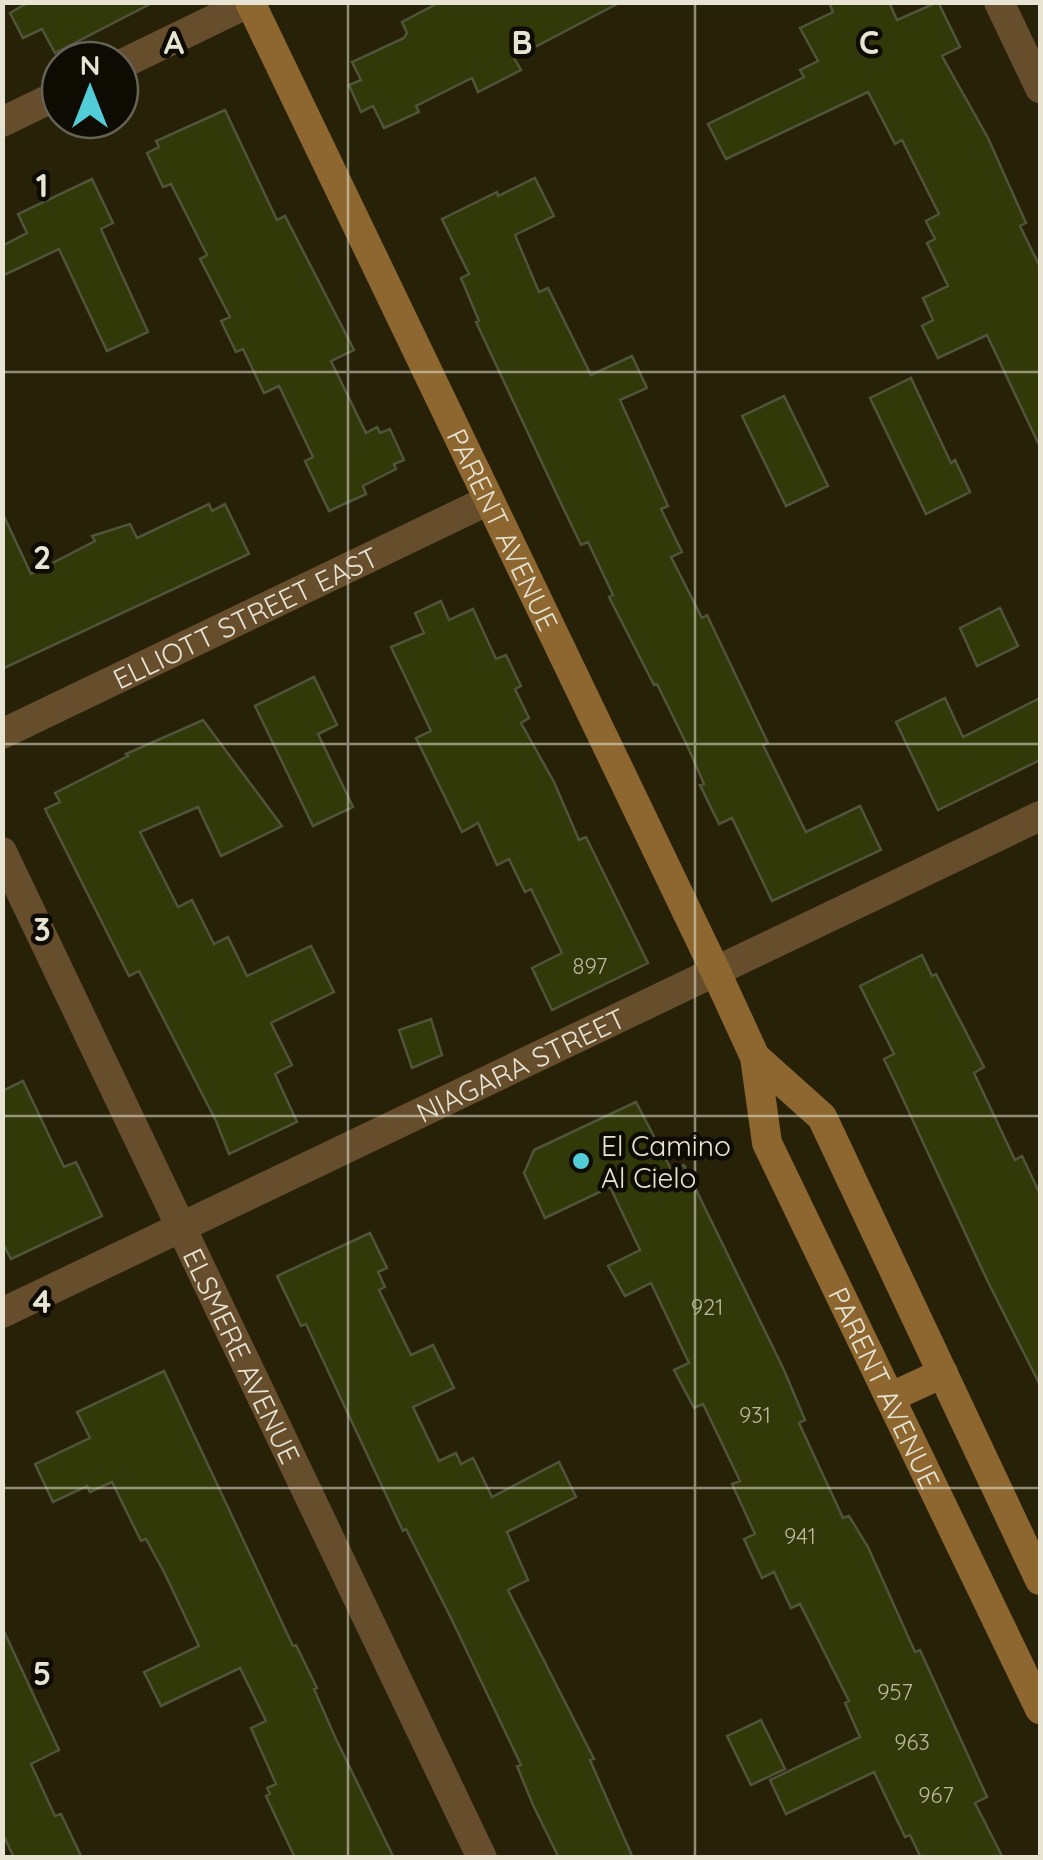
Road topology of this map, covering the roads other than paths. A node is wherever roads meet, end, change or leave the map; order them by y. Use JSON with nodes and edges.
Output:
{"nodes":[{"id":1,"x":999,"y":2,"type":"edge"},
{"id":2,"x":250,"y":3,"type":"edge"},
{"id":3,"x":140,"y":55,"type":"edge"},
{"id":4,"x":1040,"y":88,"type":"edge"},
{"id":5,"x":40,"y":104,"type":"edge"},
{"id":6,"x":2,"y":122,"type":"edge"},
{"id":7,"x":489,"y":500,"type":"junction"},
{"id":8,"x":2,"y":734,"type":"edge"},
{"id":9,"x":1040,"y":816,"type":"edge"},
{"id":10,"x":2,"y":852,"type":"edge"},
{"id":11,"x":715,"y":970,"type":"junction"},
{"id":12,"x":755,"y":1056,"type":"junction"},
{"id":13,"x":181,"y":1227,"type":"junction"},
{"id":14,"x":2,"y":1313,"type":"edge"},
{"id":15,"x":942,"y":1373,"type":"junction"},
{"id":16,"x":890,"y":1396,"type":"junction"},
{"id":17,"x":1040,"y":1580,"type":"edge"},
{"id":18,"x":1039,"y":1703,"type":"edge"},
{"id":19,"x":482,"y":1858,"type":"edge"}],
"edges":[{"from":1,"to":4,"type":"street"},
{"from":2,"to":3,"type":"street"},
{"from":2,"to":7,"type":"street","name":"PARENT AVENUE"},
{"from":5,"to":6,"type":"street"},
{"from":7,"to":8,"type":"street","name":"ELLIOTT STREET EAST"},
{"from":7,"to":11,"type":"street","name":"PARENT AVENUE"},
{"from":9,"to":11,"type":"street","name":"NIAGARA STREET"},
{"from":10,"to":13,"type":"street","name":"ELSMERE AVENUE"},
{"from":11,"to":12,"type":"street","name":"PARENT AVENUE"},
{"from":11,"to":13,"type":"street","name":"NIAGARA STREET"},
{"from":12,"to":15,"type":"street","name":"PARENT AVENUE"},
{"from":12,"to":16,"type":"street","name":"PARENT AVENUE"},
{"from":13,"to":14,"type":"street","name":"NIAGARA STREET"},
{"from":13,"to":19,"type":"street","name":"ELSMERE AVENUE"},
{"from":15,"to":16,"type":"street"},
{"from":15,"to":17,"type":"street","name":"PARENT AVENUE"},
{"from":16,"to":18,"type":"street","name":"PARENT AVENUE"}]}
